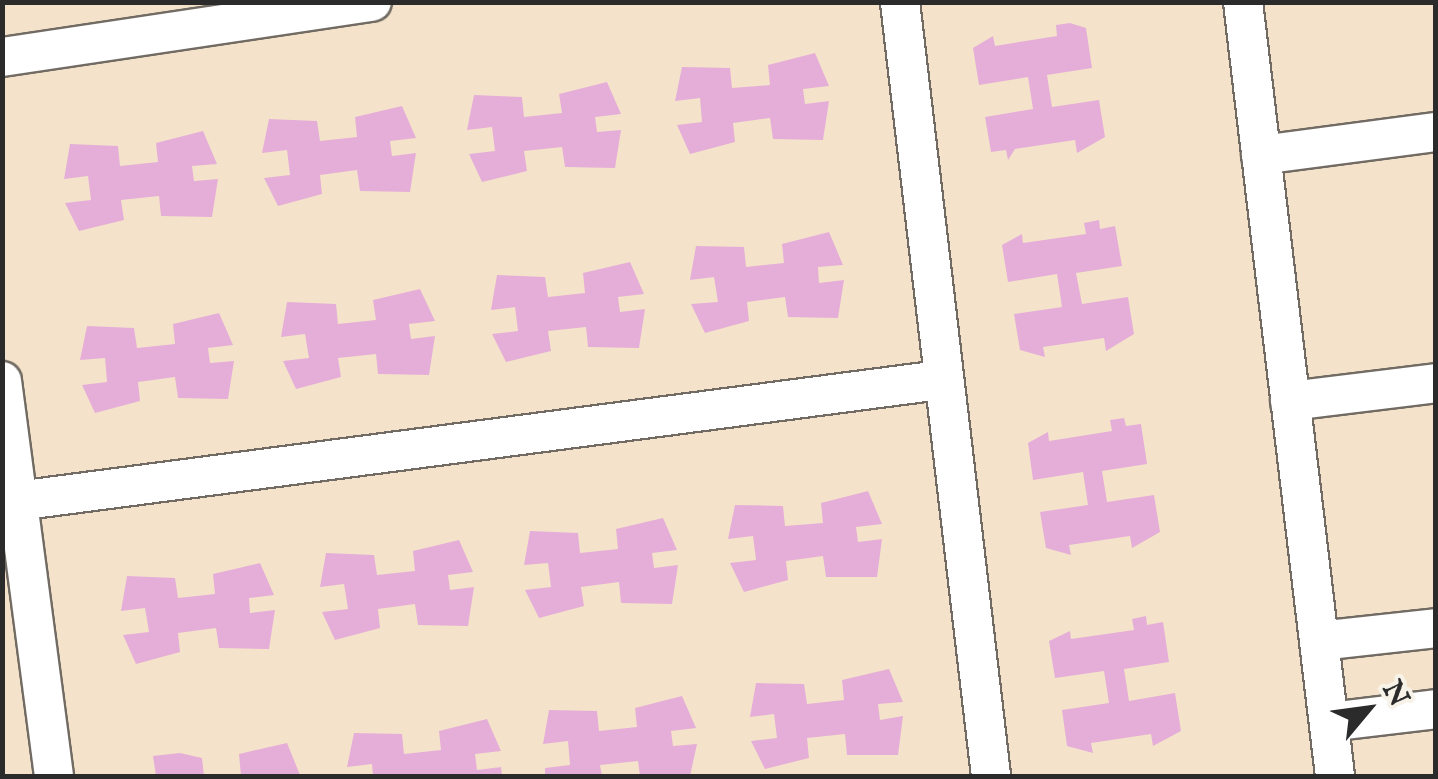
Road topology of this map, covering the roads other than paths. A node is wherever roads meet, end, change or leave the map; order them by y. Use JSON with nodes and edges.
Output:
{"nodes":[{"id":1,"x":372,"y":2,"type":"edge"},
{"id":2,"x":900,"y":2,"type":"edge"},
{"id":3,"x":1243,"y":2,"type":"edge"},
{"id":4,"x":2,"y":57,"type":"edge"},
{"id":5,"x":1436,"y":132,"type":"edge"},
{"id":6,"x":1261,"y":155,"type":"junction"},
{"id":7,"x":940,"y":380,"type":"junction"},
{"id":8,"x":2,"y":381,"type":"edge"},
{"id":9,"x":1436,"y":383,"type":"edge"},
{"id":10,"x":1290,"y":401,"type":"junction"},
{"id":11,"x":10,"y":502,"type":"edge"},
{"id":12,"x":1436,"y":628,"type":"edge"},
{"id":13,"x":1319,"y":641,"type":"junction"},
{"id":14,"x":1436,"y":709,"type":"edge"},
{"id":15,"x":1329,"y":722,"type":"junction"},
{"id":16,"x":54,"y":776,"type":"edge"},
{"id":17,"x":991,"y":776,"type":"edge"},
{"id":18,"x":1335,"y":776,"type":"edge"}],
"edges":[{"from":1,"to":4,"type":"street"},
{"from":2,"to":7,"type":"street"},
{"from":3,"to":6,"type":"street"},
{"from":5,"to":6,"type":"street"},
{"from":6,"to":10,"type":"street"},
{"from":7,"to":11,"type":"street"},
{"from":7,"to":17,"type":"street"},
{"from":8,"to":11,"type":"street"},
{"from":9,"to":10,"type":"street"},
{"from":10,"to":13,"type":"street"},
{"from":11,"to":16,"type":"street"},
{"from":12,"to":13,"type":"street"},
{"from":13,"to":15,"type":"street"},
{"from":14,"to":15,"type":"street"},
{"from":15,"to":18,"type":"street"}]}
